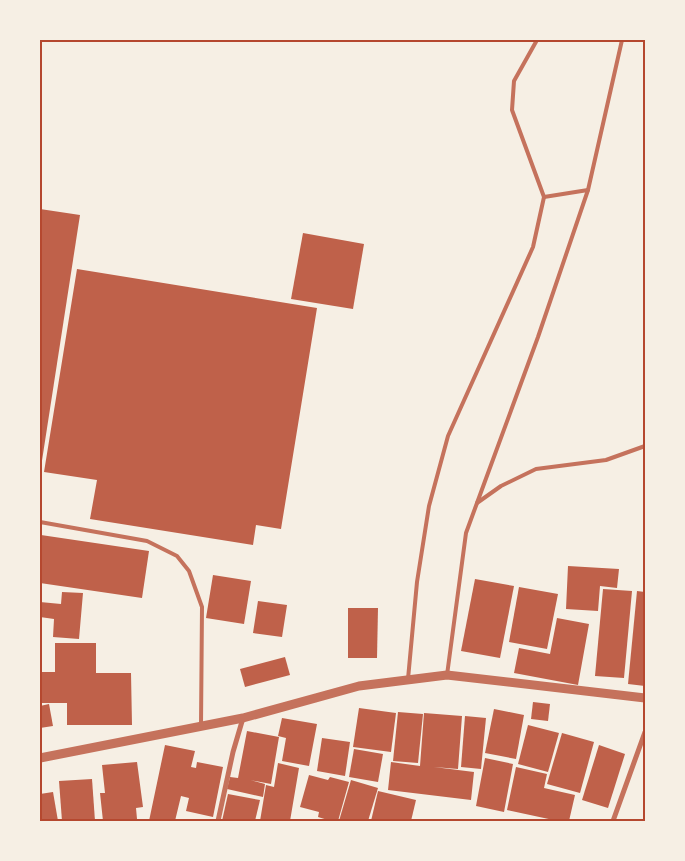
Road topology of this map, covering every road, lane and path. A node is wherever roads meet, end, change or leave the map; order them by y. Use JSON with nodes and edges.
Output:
{"nodes":[{"id":1,"x":536,"y":40,"type":"edge"},
{"id":2,"x":622,"y":40,"type":"edge"},
{"id":3,"x":588,"y":190,"type":"junction"},
{"id":4,"x":544,"y":197,"type":"junction"},
{"id":5,"x":645,"y":446,"type":"edge"},
{"id":6,"x":477,"y":503,"type":"junction"},
{"id":7,"x":40,"y":522,"type":"edge"},
{"id":8,"x":447,"y":675,"type":"junction"},
{"id":9,"x":408,"y":679,"type":"junction"},
{"id":10,"x":645,"y":698,"type":"edge"},
{"id":11,"x":243,"y":718,"type":"junction"},
{"id":12,"x":201,"y":727,"type":"junction"},
{"id":13,"x":645,"y":732,"type":"edge"},
{"id":14,"x":40,"y":758,"type":"edge"},
{"id":15,"x":218,"y":821,"type":"edge"},
{"id":16,"x":613,"y":821,"type":"edge"}],
"edges":[{"from":1,"to":4,"type":"lane"},
{"from":2,"to":3,"type":"lane"},
{"from":3,"to":4,"type":"lane"},
{"from":3,"to":6,"type":"lane"},
{"from":4,"to":9,"type":"lane"},
{"from":5,"to":6,"type":"lane"},
{"from":6,"to":8,"type":"lane"},
{"from":7,"to":12,"type":"lane"},
{"from":8,"to":9,"type":"street"},
{"from":8,"to":10,"type":"street"},
{"from":9,"to":11,"type":"street"},
{"from":11,"to":12,"type":"street"},
{"from":11,"to":15,"type":"street"},
{"from":12,"to":14,"type":"street"},
{"from":13,"to":16,"type":"street"}]}
